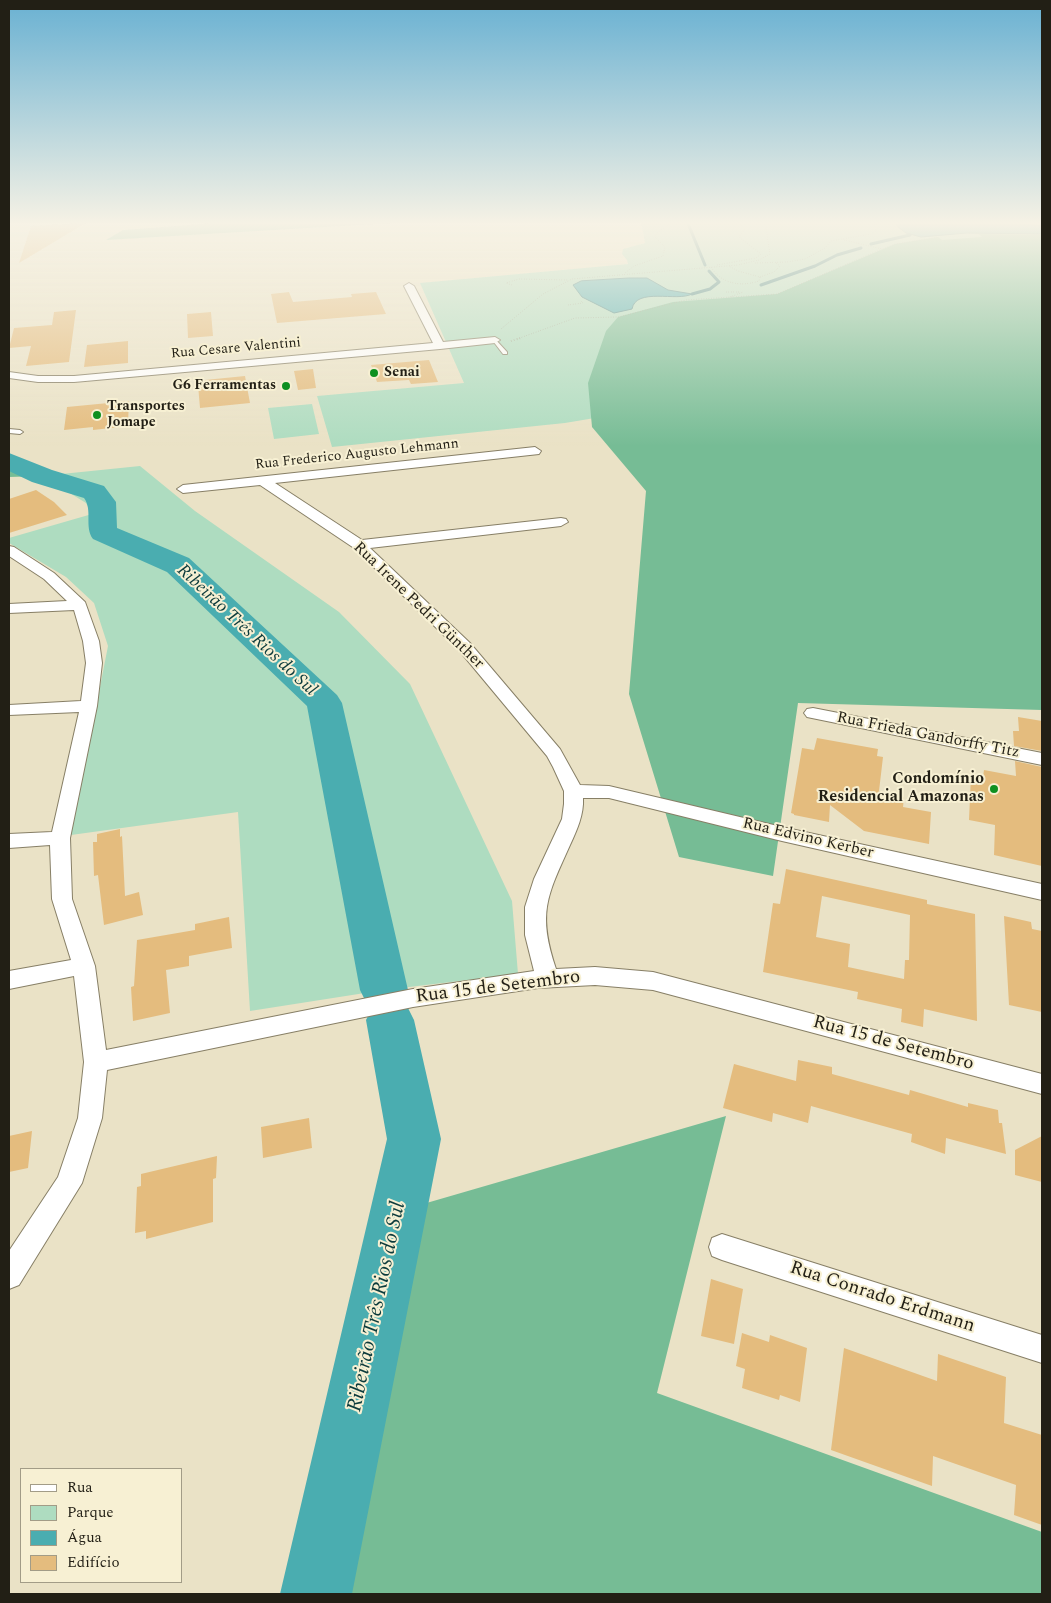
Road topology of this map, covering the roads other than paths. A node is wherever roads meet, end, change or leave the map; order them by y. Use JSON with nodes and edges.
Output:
{"nodes":[{"id":1,"x":414,"y":296,"type":"edge"},
{"id":2,"x":496,"y":342,"type":"joint"},
{"id":3,"x":440,"y":346,"type":"junction"},
{"id":4,"x":505,"y":353,"type":"dead end"},
{"id":5,"x":9,"y":374,"type":"edge"},
{"id":6,"x":9,"y":431,"type":"edge"},
{"id":7,"x":20,"y":432,"type":"dead end"},
{"id":8,"x":535,"y":451,"type":"dead end"},
{"id":9,"x":263,"y":481,"type":"junction"},
{"id":10,"x":182,"y":489,"type":"dead end"},
{"id":11,"x":561,"y":522,"type":"dead end"},
{"id":12,"x":359,"y":545,"type":"junction"},
{"id":13,"x":9,"y":550,"type":"edge"},
{"id":14,"x":80,"y":605,"type":"junction"},
{"id":15,"x":9,"y":609,"type":"edge"},
{"id":16,"x":89,"y":706,"type":"junction"},
{"id":17,"x":9,"y":710,"type":"edge"},
{"id":18,"x":813,"y":713,"type":"dead end"},
{"id":19,"x":1042,"y":759,"type":"edge"},
{"id":20,"x":573,"y":791,"type":"junction"},
{"id":21,"x":60,"y":838,"type":"junction"},
{"id":22,"x":9,"y":842,"type":"edge"},
{"id":23,"x":1042,"y":892,"type":"edge"},
{"id":24,"x":84,"y":966,"type":"junction"},
{"id":25,"x":548,"y":979,"type":"junction"},
{"id":26,"x":9,"y":980,"type":"edge"},
{"id":27,"x":96,"y":1062,"type":"junction"},
{"id":28,"x":1042,"y":1084,"type":"edge"},
{"id":29,"x":722,"y":1247,"type":"dead end"},
{"id":30,"x":9,"y":1275,"type":"edge"},
{"id":31,"x":1042,"y":1349,"type":"edge"}],
"edges":[{"from":1,"to":3,"type":"street"},
{"from":2,"to":3,"type":"street","name":"Rua Cesare Valentini"},
{"from":2,"to":4,"type":"lane"},
{"from":3,"to":5,"type":"street","name":"Rua Cesare Valentini"},
{"from":6,"to":7,"type":"lane"},
{"from":8,"to":9,"type":"street","name":"Rua Frederico Augusto Lehmann"},
{"from":9,"to":10,"type":"street","name":"Rua Frederico Augusto Lehmann"},
{"from":9,"to":12,"type":"street","name":"Rua Irene Pedri Günther"},
{"from":11,"to":12,"type":"street"},
{"from":12,"to":20,"type":"street","name":"Rua Irene Pedri Günther"},
{"from":13,"to":14,"type":"street"},
{"from":14,"to":15,"type":"street"},
{"from":14,"to":16,"type":"street"},
{"from":16,"to":17,"type":"street"},
{"from":16,"to":21,"type":"street"},
{"from":18,"to":19,"type":"street","name":"Rua Frieda Gandorffy Titz"},
{"from":20,"to":23,"type":"street","name":"Rua Edvino Kerber"},
{"from":20,"to":25,"type":"street","name":"Rua Irene Pedri Günther"},
{"from":21,"to":22,"type":"street"},
{"from":21,"to":24,"type":"street"},
{"from":24,"to":26,"type":"street"},
{"from":24,"to":27,"type":"street"},
{"from":25,"to":27,"type":"street","name":"Rua 15 de Setembro"},
{"from":25,"to":28,"type":"street","name":"Rua 15 de Setembro"},
{"from":27,"to":30,"type":"street"},
{"from":29,"to":31,"type":"street","name":"Rua Conrado Erdmann"}]}
